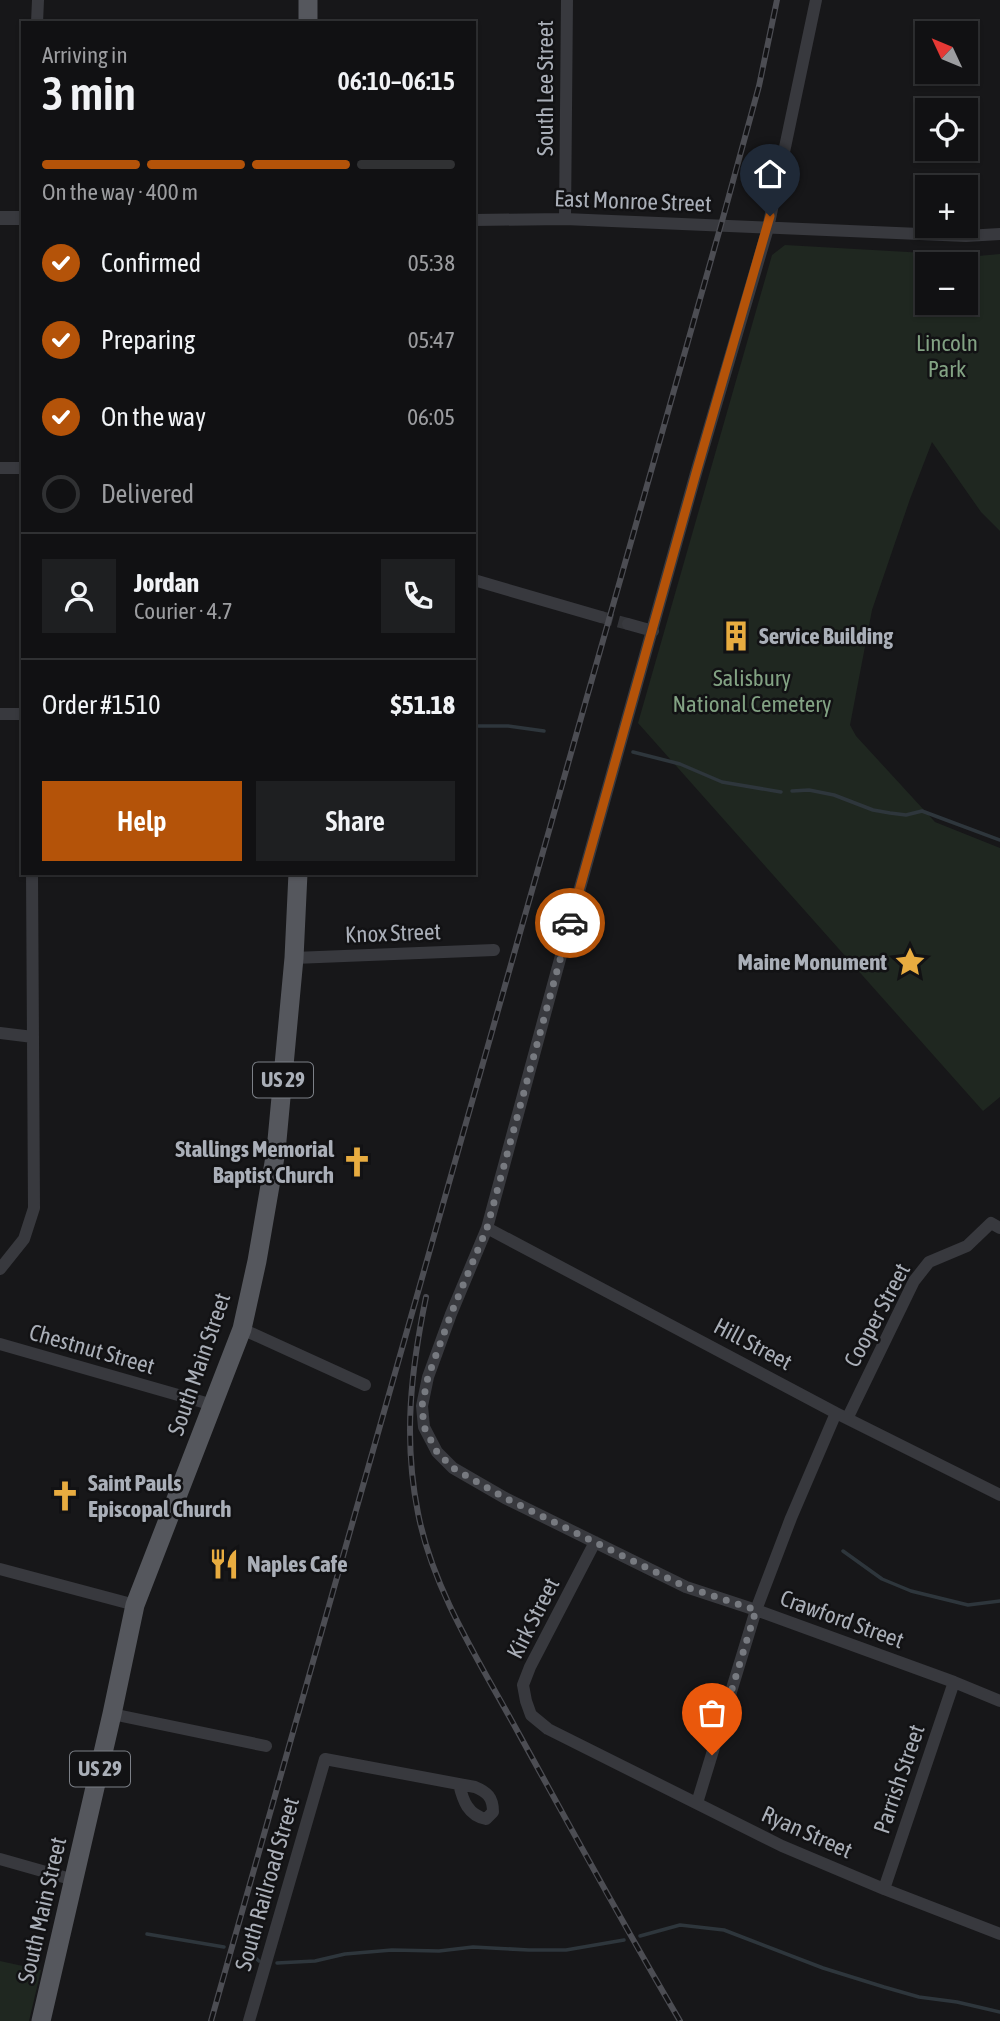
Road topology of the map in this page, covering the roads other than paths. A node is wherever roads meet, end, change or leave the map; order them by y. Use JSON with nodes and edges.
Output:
{"nodes":[{"id":1,"x":38,"y":0,"type":"edge"},
{"id":2,"x":308,"y":0,"type":"edge"},
{"id":3,"x":567,"y":0,"type":"edge"},
{"id":4,"x":816,"y":0,"type":"edge"},
{"id":5,"x":37,"y":21,"type":"edge"},
{"id":6,"x":308,"y":21,"type":"edge"},
{"id":7,"x":0,"y":218,"type":"edge"},
{"id":8,"x":21,"y":218,"type":"edge"},
{"id":9,"x":565,"y":219,"type":"junction"},
{"id":10,"x":476,"y":220,"type":"edge"},
{"id":11,"x":768,"y":228,"type":"junction"},
{"id":12,"x":1000,"y":234,"type":"edge"},
{"id":13,"x":0,"y":468,"type":"edge"},
{"id":14,"x":21,"y":468,"type":"edge"},
{"id":15,"x":476,"y":581,"type":"edge"},
{"id":16,"x":601,"y":617,"type":"tunnel mouth"},
{"id":17,"x":628,"y":624,"type":"tunnel mouth"},
{"id":18,"x":653,"y":631,"type":"junction"},
{"id":19,"x":0,"y":713,"type":"edge"},
{"id":20,"x":21,"y":714,"type":"edge"},
{"id":21,"x":32,"y":875,"type":"edge"},
{"id":22,"x":298,"y":875,"type":"edge"},
{"id":23,"x":494,"y":950,"type":"dead end"},
{"id":24,"x":294,"y":958,"type":"junction"},
{"id":25,"x":0,"y":1034,"type":"edge"},
{"id":26,"x":33,"y":1037,"type":"junction"},
{"id":27,"x":995,"y":1226,"type":"edge"},
{"id":28,"x":487,"y":1228,"type":"junction"},
{"id":29,"x":0,"y":1269,"type":"edge"},
{"id":30,"x":242,"y":1329,"type":"junction"},
{"id":31,"x":0,"y":1344,"type":"edge"},
{"id":32,"x":365,"y":1385,"type":"dead end"},
{"id":33,"x":213,"y":1405,"type":"junction"},
{"id":34,"x":842,"y":1415,"type":"junction"},
{"id":35,"x":1000,"y":1495,"type":"edge"},
{"id":36,"x":595,"y":1542,"type":"junction"},
{"id":37,"x":0,"y":1569,"type":"edge"},
{"id":38,"x":135,"y":1605,"type":"junction"},
{"id":39,"x":756,"y":1610,"type":"junction"},
{"id":40,"x":954,"y":1682,"type":"junction"},
{"id":41,"x":1000,"y":1701,"type":"edge"},
{"id":42,"x":112,"y":1714,"type":"junction"},
{"id":43,"x":531,"y":1715,"type":"joint"},
{"id":44,"x":266,"y":1746,"type":"dead end"},
{"id":45,"x":462,"y":1785,"type":"dead end"},
{"id":46,"x":697,"y":1803,"type":"junction"},
{"id":47,"x":0,"y":1859,"type":"edge"},
{"id":48,"x":74,"y":1880,"type":"junction"},
{"id":49,"x":884,"y":1889,"type":"junction"},
{"id":50,"x":1000,"y":1934,"type":"edge"},
{"id":51,"x":41,"y":2021,"type":"edge"},
{"id":52,"x":249,"y":2021,"type":"edge"}],
"edges":[{"from":1,"to":5,"type":"street"},
{"from":2,"to":6,"type":"main road"},
{"from":3,"to":9,"type":"street","name":"South Lee Street"},
{"from":4,"to":11,"type":"street"},
{"from":7,"to":8,"type":"street"},
{"from":9,"to":10,"type":"street","name":"East Monroe Street"},
{"from":9,"to":11,"type":"street","name":"East Monroe Street"},
{"from":11,"to":12,"type":"street","name":"East Monroe Street"},
{"from":11,"to":18,"type":"street"},
{"from":13,"to":14,"type":"street"},
{"from":15,"to":16,"type":"street"},
{"from":17,"to":18,"type":"street"},
{"from":18,"to":28,"type":"street"},
{"from":19,"to":20,"type":"street"},
{"from":21,"to":26,"type":"street"},
{"from":22,"to":24,"type":"main road","name":"South Main Street","number":"US 29"},
{"from":23,"to":24,"type":"street","name":"Knox Street"},
{"from":24,"to":30,"type":"main road","name":"South Main Street","number":"US 29"},
{"from":25,"to":26,"type":"street"},
{"from":26,"to":29,"type":"street"},
{"from":27,"to":34,"type":"street","name":"Cooper Street"},
{"from":28,"to":34,"type":"street","name":"Hill Street"},
{"from":28,"to":36,"type":"street","name":"Crawford Street"},
{"from":30,"to":32,"type":"street"},
{"from":30,"to":33,"type":"main road","name":"South Main Street","number":"US 29"},
{"from":31,"to":33,"type":"street","name":"Chestnut Street"},
{"from":33,"to":38,"type":"main road","name":"South Main Street","number":"US 29"},
{"from":34,"to":35,"type":"street","name":"Hill Street"},
{"from":34,"to":39,"type":"street","name":"Cooper Street"},
{"from":36,"to":39,"type":"street","name":"Crawford Street"},
{"from":36,"to":43,"type":"street","name":"Kirk Street"},
{"from":37,"to":38,"type":"street"},
{"from":38,"to":42,"type":"main road","name":"South Main Street","number":"US 29"},
{"from":39,"to":40,"type":"street","name":"Crawford Street"},
{"from":39,"to":46,"type":"street","name":"Cooper Street"},
{"from":40,"to":41,"type":"street","name":"Crawford Street"},
{"from":40,"to":49,"type":"street","name":"Parrish Street"},
{"from":42,"to":44,"type":"street"},
{"from":42,"to":48,"type":"main road","name":"South Main Street","number":"US 29"},
{"from":43,"to":46,"type":"street","name":"Ryan Street"},
{"from":45,"to":52,"type":"street","name":"South Railroad Street"},
{"from":46,"to":49,"type":"street","name":"Ryan Street"},
{"from":47,"to":48,"type":"street"},
{"from":48,"to":51,"type":"main road","name":"South Main Street","number":"US 29"},
{"from":49,"to":50,"type":"street","name":"Ryan Street"}]}
